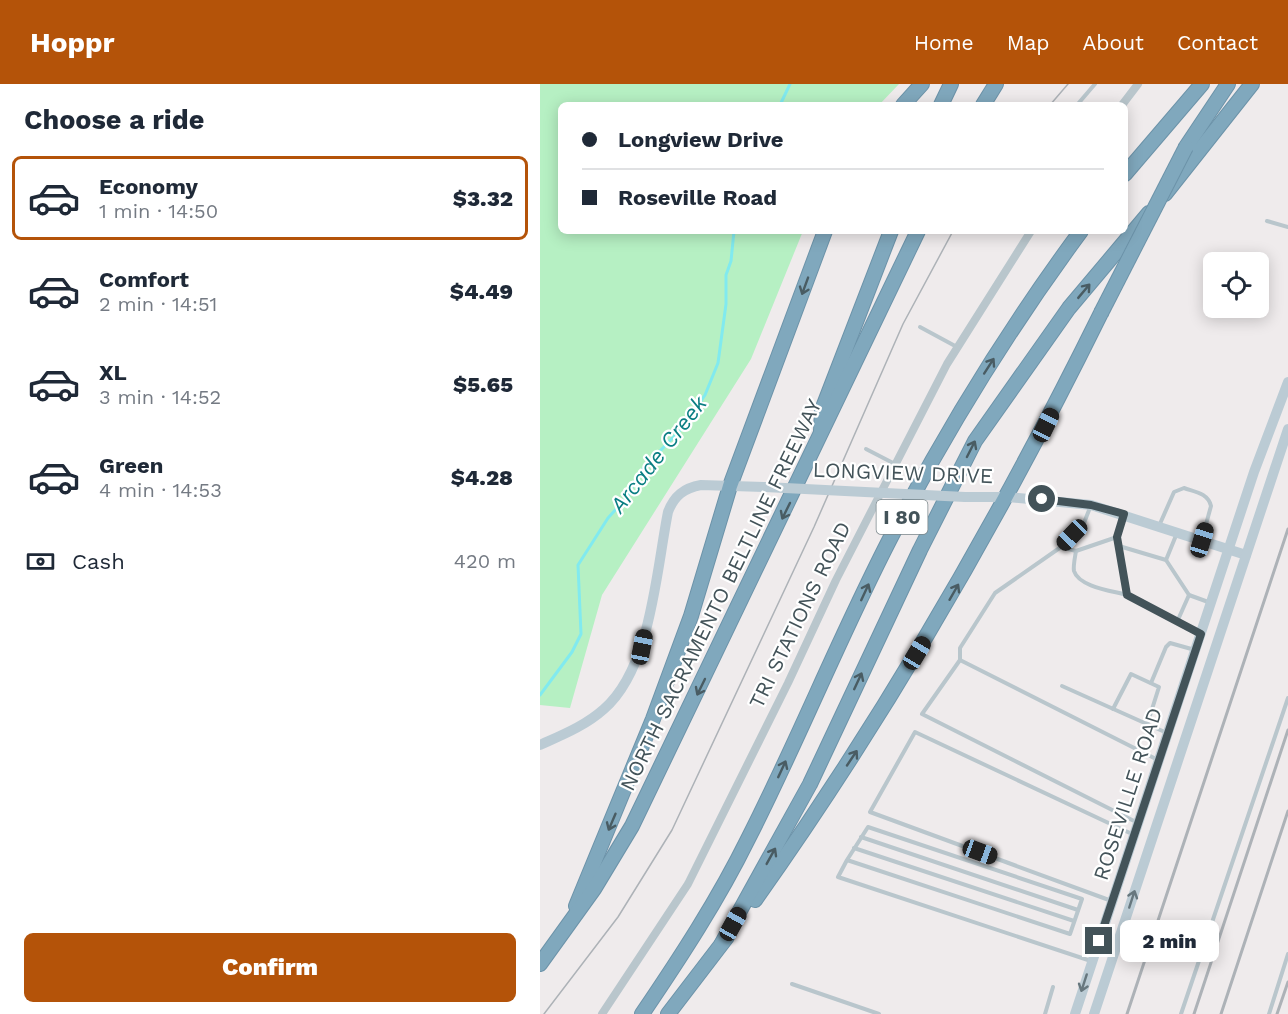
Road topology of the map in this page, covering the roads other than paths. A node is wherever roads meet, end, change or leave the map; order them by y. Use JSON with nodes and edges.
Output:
{"nodes":[{"id":1,"x":951,"y":84,"type":"edge"},
{"id":2,"x":996,"y":84,"type":"edge"},
{"id":3,"x":1095,"y":84,"type":"edge"},
{"id":4,"x":1138,"y":84,"type":"edge"},
{"id":5,"x":1228,"y":84,"type":"edge"},
{"id":6,"x":1252,"y":84,"type":"edge"},
{"id":7,"x":920,"y":86,"type":"edge"},
{"id":8,"x":1198,"y":88,"type":"edge"},
{"id":9,"x":906,"y":102,"type":"edge"},
{"id":10,"x":942,"y":102,"type":"edge"},
{"id":11,"x":985,"y":102,"type":"edge"},
{"id":12,"x":1080,"y":102,"type":"edge"},
{"id":13,"x":1124,"y":102,"type":"edge"},
{"id":14,"x":1128,"y":170,"type":"edge"},
{"id":15,"x":1267,"y":221,"type":"dead end"},
{"id":16,"x":1288,"y":227,"type":"edge"},
{"id":17,"x":824,"y":234,"type":"edge"},
{"id":18,"x":890,"y":234,"type":"edge"},
{"id":19,"x":917,"y":234,"type":"edge"},
{"id":20,"x":1029,"y":234,"type":"edge"},
{"id":21,"x":1079,"y":234,"type":"edge"},
{"id":22,"x":920,"y":327,"type":"dead end"},
{"id":23,"x":958,"y":347,"type":"junction"},
{"id":24,"x":1288,"y":382,"type":"edge"},
{"id":25,"x":1288,"y":429,"type":"edge"},
{"id":26,"x":820,"y":439,"type":"junction"},
{"id":27,"x":866,"y":449,"type":"dead end"},
{"id":28,"x":895,"y":464,"type":"junction"},
{"id":29,"x":730,"y":486,"type":"junction"},
{"id":30,"x":1008,"y":497,"type":"junction"},
{"id":31,"x":1091,"y":505,"type":"junction"},
{"id":32,"x":1124,"y":514,"type":"junction"},
{"id":33,"x":1159,"y":526,"type":"junction"},
{"id":34,"x":1177,"y":532,"type":"junction"},
{"id":35,"x":1117,"y":537,"type":"junction"},
{"id":36,"x":1202,"y":540,"type":"junction"},
{"id":37,"x":1061,"y":546,"type":"junction"},
{"id":38,"x":1119,"y":546,"type":"junction"},
{"id":39,"x":1229,"y":549,"type":"junction"},
{"id":40,"x":1076,"y":551,"type":"junction"},
{"id":41,"x":1246,"y":555,"type":"junction"},
{"id":42,"x":1166,"y":560,"type":"junction"},
{"id":43,"x":1127,"y":595,"type":"junction"},
{"id":44,"x":1189,"y":595,"type":"junction"},
{"id":45,"x":1211,"y":603,"type":"junction"},
{"id":46,"x":1177,"y":622,"type":"junction"},
{"id":47,"x":1201,"y":634,"type":"junction"},
{"id":48,"x":1196,"y":650,"type":"junction"},
{"id":49,"x":960,"y":660,"type":"junction"},
{"id":50,"x":1151,"y":683,"type":"junction"},
{"id":51,"x":1062,"y":686,"type":"dead end"},
{"id":52,"x":1288,"y":698,"type":"edge"},
{"id":53,"x":1113,"y":709,"type":"junction"},
{"id":54,"x":1147,"y":725,"type":"junction"},
{"id":55,"x":1168,"y":734,"type":"junction"},
{"id":56,"x":540,"y":745,"type":"edge"},
{"id":57,"x":1159,"y":760,"type":"junction"},
{"id":58,"x":1138,"y":824,"type":"junction"},
{"id":59,"x":1135,"y":836,"type":"junction"},
{"id":60,"x":861,"y":837,"type":"junction"},
{"id":61,"x":854,"y":848,"type":"junction"},
{"id":62,"x":847,"y":860,"type":"junction"},
{"id":63,"x":1113,"y":901,"type":"junction"},
{"id":64,"x":1078,"y":910,"type":"junction"},
{"id":65,"x":1074,"y":921,"type":"junction"},
{"id":66,"x":564,"y":932,"type":"junction"},
{"id":67,"x":722,"y":943,"type":"junction"},
{"id":68,"x":1288,"y":954,"type":"edge"},
{"id":69,"x":1091,"y":962,"type":"junction"},
{"id":70,"x":540,"y":964,"type":"edge"},
{"id":71,"x":792,"y":984,"type":"dead end"},
{"id":72,"x":1053,"y":987,"type":"dead end"},
{"id":73,"x":602,"y":1014,"type":"edge"},
{"id":74,"x":642,"y":1014,"type":"edge"},
{"id":75,"x":668,"y":1014,"type":"edge"},
{"id":76,"x":879,"y":1014,"type":"edge"},
{"id":77,"x":1045,"y":1014,"type":"edge"},
{"id":78,"x":1075,"y":1014,"type":"edge"},
{"id":79,"x":1094,"y":1014,"type":"edge"},
{"id":80,"x":1181,"y":1014,"type":"edge"},
{"id":81,"x":1269,"y":1014,"type":"edge"}],
"edges":[{"from":1,"to":10,"type":"highway"},
{"from":2,"to":11,"type":"highway"},
{"from":3,"to":12,"type":"lane"},
{"from":4,"to":13,"type":"street"},
{"from":5,"to":30,"type":"highway","bridge":true},
{"from":67,"to":6,"type":"highway","one_way":true},
{"from":7,"to":9,"type":"highway"},
{"from":8,"to":14,"type":"highway"},
{"from":15,"to":16,"type":"lane"},
{"from":17,"to":29,"type":"highway","one_way":true},
{"from":18,"to":26,"type":"highway"},
{"from":19,"to":26,"type":"highway","name":"NORTH SACRAMENTO BELTLINE FREEWAY"},
{"from":20,"to":23,"type":"street","name":"TRI STATIONS ROAD"},
{"from":74,"to":21,"type":"highway","number":"I 80","one_way":true},
{"from":22,"to":23,"type":"lane"},
{"from":23,"to":28,"type":"street","name":"TRI STATIONS ROAD"},
{"from":24,"to":39,"type":"main road","name":"ROSEVILLE ROAD"},
{"from":25,"to":41,"type":"main road","name":"ROSEVILLE ROAD"},
{"from":26,"to":66,"type":"highway","name":"NORTH SACRAMENTO BELTLINE FREEWAY","one_way":true},
{"from":27,"to":28,"type":"lane"},
{"from":28,"to":73,"type":"street","name":"TRI STATIONS ROAD"},
{"from":29,"to":30,"type":"main road","name":"LONGVIEW DRIVE","bridge":true},
{"from":29,"to":56,"type":"main road","name":"LONGVIEW DRIVE"},
{"from":29,"to":66,"type":"highway","one_way":true},
{"from":30,"to":31,"type":"main road","name":"LONGVIEW DRIVE"},
{"from":67,"to":30,"type":"highway","one_way":true},
{"from":31,"to":32,"type":"main road","name":"LONGVIEW DRIVE"},
{"from":31,"to":37,"type":"lane"},
{"from":32,"to":33,"type":"main road","name":"LONGVIEW DRIVE"},
{"from":32,"to":35,"type":"lane"},
{"from":33,"to":34,"type":"main road","name":"LONGVIEW DRIVE"},
{"from":33,"to":36,"type":"lane"},
{"from":34,"to":36,"type":"main road","name":"LONGVIEW DRIVE"},
{"from":34,"to":42,"type":"lane"},
{"from":35,"to":38,"type":"lane"},
{"from":35,"to":40,"type":"lane"},
{"from":36,"to":39,"type":"main road","name":"LONGVIEW DRIVE"},
{"from":37,"to":40,"type":"lane"},
{"from":37,"to":49,"type":"lane"},
{"from":38,"to":42,"type":"lane"},
{"from":38,"to":43,"type":"lane"},
{"from":39,"to":41,"type":"main road","name":"LONGVIEW DRIVE"},
{"from":39,"to":45,"type":"main road","name":"ROSEVILLE ROAD"},
{"from":40,"to":43,"type":"lane"},
{"from":79,"to":41,"type":"main road","name":"ROSEVILLE ROAD","one_way":true},
{"from":42,"to":44,"type":"lane"},
{"from":43,"to":46,"type":"lane"},
{"from":44,"to":45,"type":"lane"},
{"from":44,"to":46,"type":"lane"},
{"from":45,"to":47,"type":"main road","name":"ROSEVILLE ROAD"},
{"from":46,"to":47,"type":"lane"},
{"from":47,"to":48,"type":"main road","name":"ROSEVILLE ROAD"},
{"from":48,"to":50,"type":"lane"},
{"from":48,"to":55,"type":"main road","name":"ROSEVILLE ROAD"},
{"from":49,"to":57,"type":"lane"},
{"from":49,"to":58,"type":"lane"},
{"from":50,"to":53,"type":"lane"},
{"from":50,"to":54,"type":"lane"},
{"from":51,"to":53,"type":"lane"},
{"from":52,"to":80,"type":"lane"},
{"from":53,"to":54,"type":"lane"},
{"from":54,"to":55,"type":"lane"},
{"from":55,"to":57,"type":"main road","name":"ROSEVILLE ROAD"},
{"from":57,"to":58,"type":"main road","name":"ROSEVILLE ROAD"},
{"from":58,"to":59,"type":"main road","name":"ROSEVILLE ROAD"},
{"from":59,"to":63,"type":"main road","name":"ROSEVILLE ROAD"},
{"from":59,"to":63,"type":"lane"},
{"from":60,"to":61,"type":"lane"},
{"from":60,"to":64,"type":"lane"},
{"from":60,"to":64,"type":"lane"},
{"from":61,"to":62,"type":"lane"},
{"from":61,"to":65,"type":"lane"},
{"from":62,"to":65,"type":"lane"},
{"from":62,"to":69,"type":"lane"},
{"from":63,"to":69,"type":"main road","name":"ROSEVILLE ROAD"},
{"from":64,"to":65,"type":"lane"},
{"from":66,"to":70,"type":"highway","name":"NORTH SACRAMENTO BELTLINE FREEWAY"},
{"from":67,"to":75,"type":"highway"},
{"from":68,"to":81,"type":"lane"},
{"from":69,"to":78,"type":"main road","name":"ROSEVILLE ROAD","one_way":true},
{"from":71,"to":76,"type":"lane"},
{"from":72,"to":77,"type":"lane"}]}
